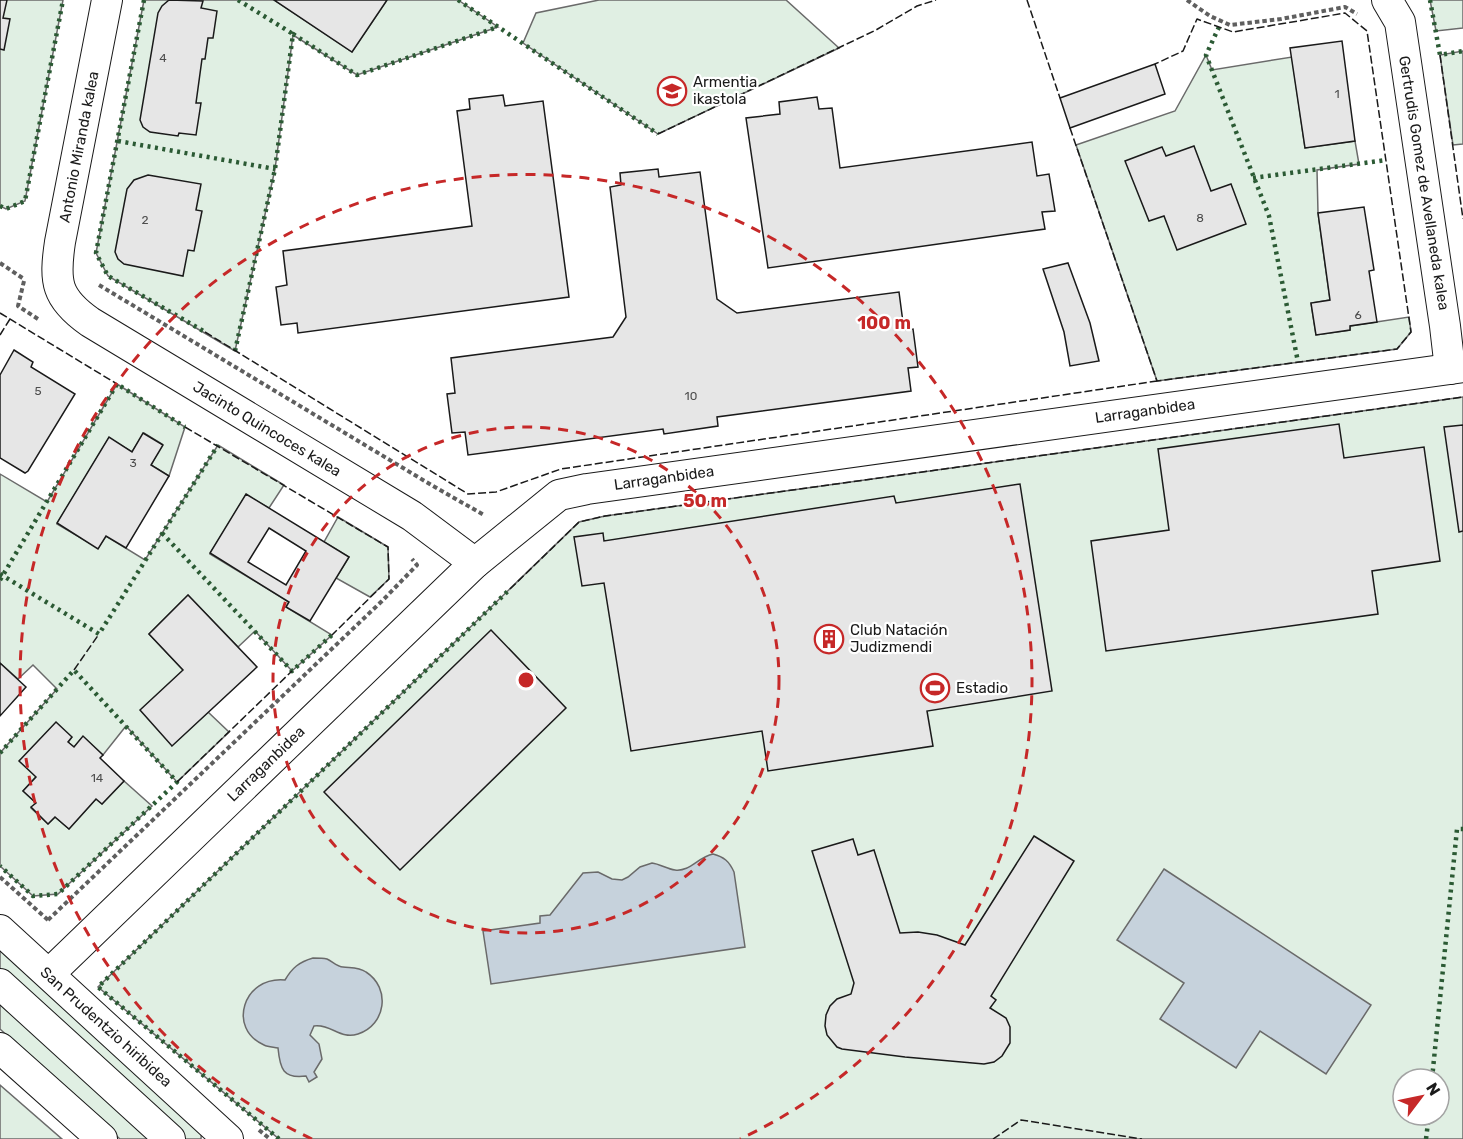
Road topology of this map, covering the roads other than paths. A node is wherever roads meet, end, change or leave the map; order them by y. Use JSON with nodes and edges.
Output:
{"nodes":[{"id":1,"x":107,"y":0,"type":"edge"},
{"id":2,"x":1387,"y":0,"type":"edge"},
{"id":3,"x":62,"y":294,"type":"joint"},
{"id":4,"x":1456,"y":368,"type":"edge"},
{"id":5,"x":475,"y":563,"type":"junction"},
{"id":6,"x":0,"y":930,"type":"edge"},
{"id":7,"x":48,"y":974,"type":"junction"},
{"id":8,"x":0,"y":984,"type":"edge"},
{"id":9,"x":0,"y":1048,"type":"edge"},
{"id":10,"x":217,"y":1134,"type":"edge"},
{"id":11,"x":102,"y":1139,"type":"edge"},
{"id":12,"x":170,"y":1139,"type":"edge"}],
"edges":[{"from":1,"to":3,"type":"street","name":"Antonio Miranda kalea"},
{"from":2,"to":4,"type":"street","name":"Gertrudis Gomez de Avellaneda kalea"},
{"from":3,"to":5,"type":"street","name":"Jacinto Quincoces kalea"},
{"from":4,"to":5,"type":"street","name":"Larraganbidea"},
{"from":5,"to":7,"type":"street","name":"Larraganbidea"},
{"from":6,"to":7,"type":"street","name":"San Prudentzio hiribidea"},
{"from":7,"to":10,"type":"street","name":"San Prudentzio hiribidea"},
{"from":8,"to":12,"type":"street"},
{"from":9,"to":11,"type":"street"}]}
